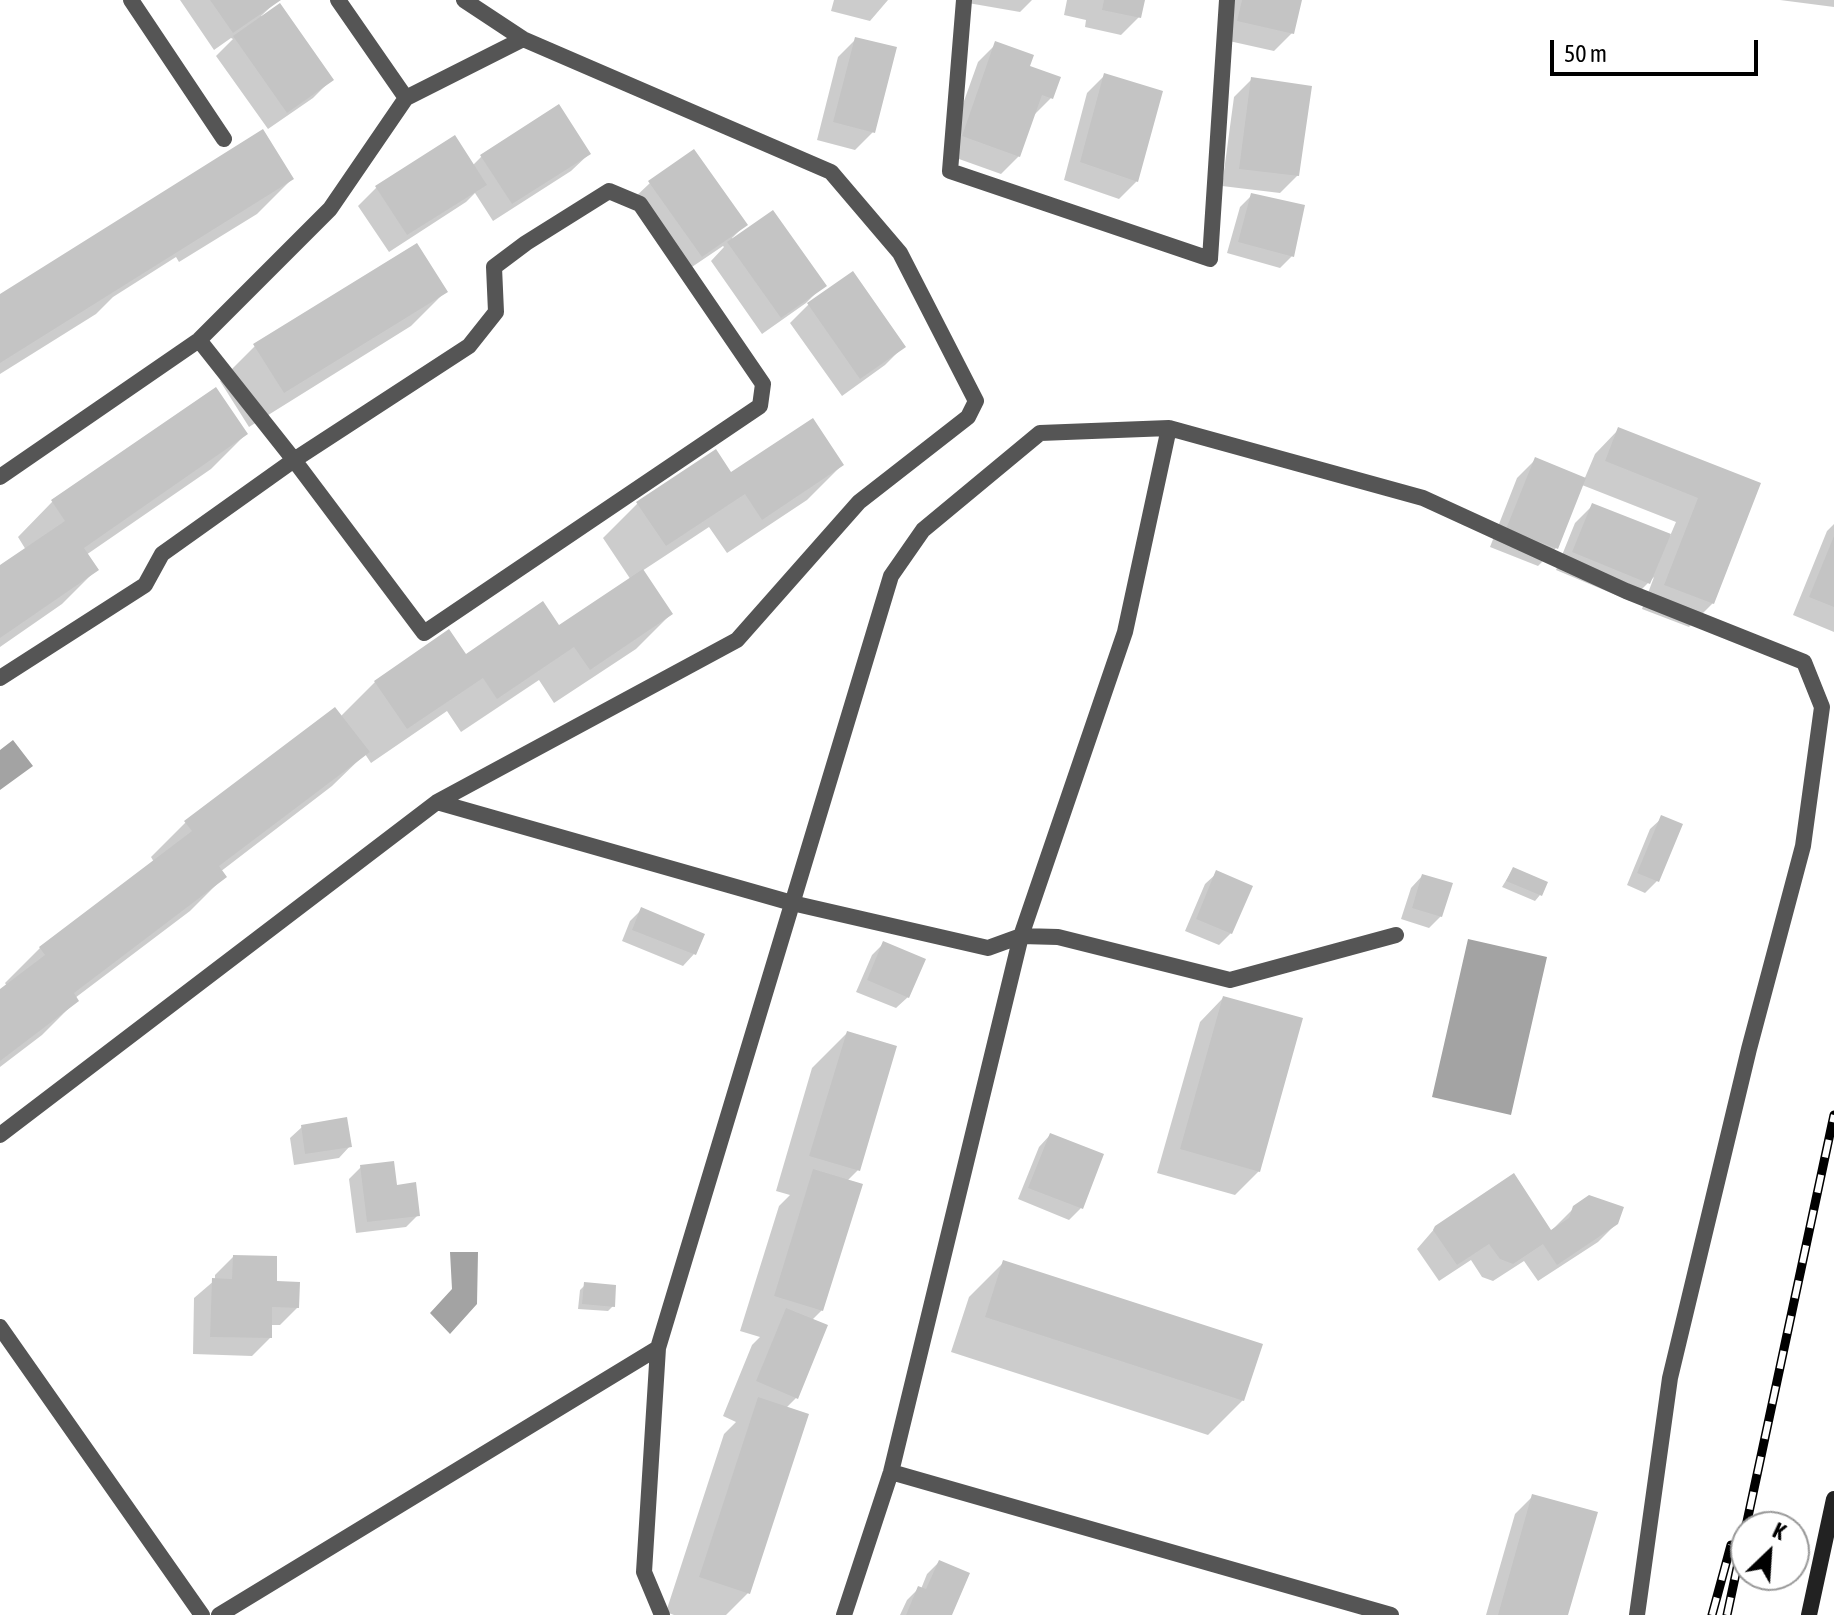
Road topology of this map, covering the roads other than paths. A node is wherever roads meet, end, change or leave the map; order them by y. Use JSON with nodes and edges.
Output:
{"nodes":[{"id":1,"x":131,"y":0,"type":"edge"},
{"id":2,"x":338,"y":0,"type":"edge"},
{"id":3,"x":464,"y":0,"type":"edge"},
{"id":4,"x":964,"y":0,"type":"edge"},
{"id":5,"x":1227,"y":0,"type":"edge"},
{"id":6,"x":523,"y":39,"type":"junction"},
{"id":7,"x":406,"y":98,"type":"junction"},
{"id":8,"x":224,"y":139,"type":"dead end"},
{"id":9,"x":199,"y":340,"type":"junction"},
{"id":10,"x":1169,"y":428,"type":"junction"},
{"id":11,"x":294,"y":460,"type":"junction"},
{"id":12,"x":0,"y":477,"type":"edge"},
{"id":13,"x":0,"y":678,"type":"edge"},
{"id":14,"x":437,"y":802,"type":"junction"},
{"id":15,"x":792,"y":903,"type":"junction"},
{"id":16,"x":1396,"y":935,"type":"dead end"},
{"id":17,"x":1021,"y":936,"type":"junction"},
{"id":18,"x":0,"y":1135,"type":"edge"},
{"id":19,"x":0,"y":1327,"type":"edge"},
{"id":20,"x":658,"y":1348,"type":"junction"},
{"id":21,"x":891,"y":1472,"type":"junction"},
{"id":22,"x":1834,"y":1499,"type":"edge"},
{"id":23,"x":202,"y":1615,"type":"edge"},
{"id":24,"x":219,"y":1615,"type":"edge"},
{"id":25,"x":662,"y":1615,"type":"edge"},
{"id":26,"x":844,"y":1615,"type":"edge"},
{"id":27,"x":1391,"y":1615,"type":"edge"},
{"id":28,"x":1637,"y":1615,"type":"edge"},
{"id":29,"x":1809,"y":1615,"type":"edge"}],
"edges":[{"from":1,"to":8,"type":"street"},
{"from":2,"to":7,"type":"street"},
{"from":3,"to":6,"type":"street"},
{"from":4,"to":5,"type":"street"},
{"from":6,"to":7,"type":"street"},
{"from":6,"to":14,"type":"street"},
{"from":7,"to":9,"type":"street"},
{"from":9,"to":11,"type":"street"},
{"from":9,"to":12,"type":"street"},
{"from":10,"to":15,"type":"street"},
{"from":10,"to":17,"type":"street"},
{"from":10,"to":28,"type":"street"},
{"from":11,"to":11,"type":"street"},
{"from":11,"to":13,"type":"street"},
{"from":14,"to":15,"type":"street"},
{"from":14,"to":18,"type":"street"},
{"from":15,"to":17,"type":"street"},
{"from":15,"to":20,"type":"street"},
{"from":16,"to":17,"type":"street"},
{"from":17,"to":21,"type":"street"},
{"from":19,"to":23,"type":"street"},
{"from":20,"to":24,"type":"street"},
{"from":20,"to":25,"type":"street"},
{"from":21,"to":26,"type":"street"},
{"from":21,"to":27,"type":"street"},
{"from":22,"to":29,"type":"main road"}]}
